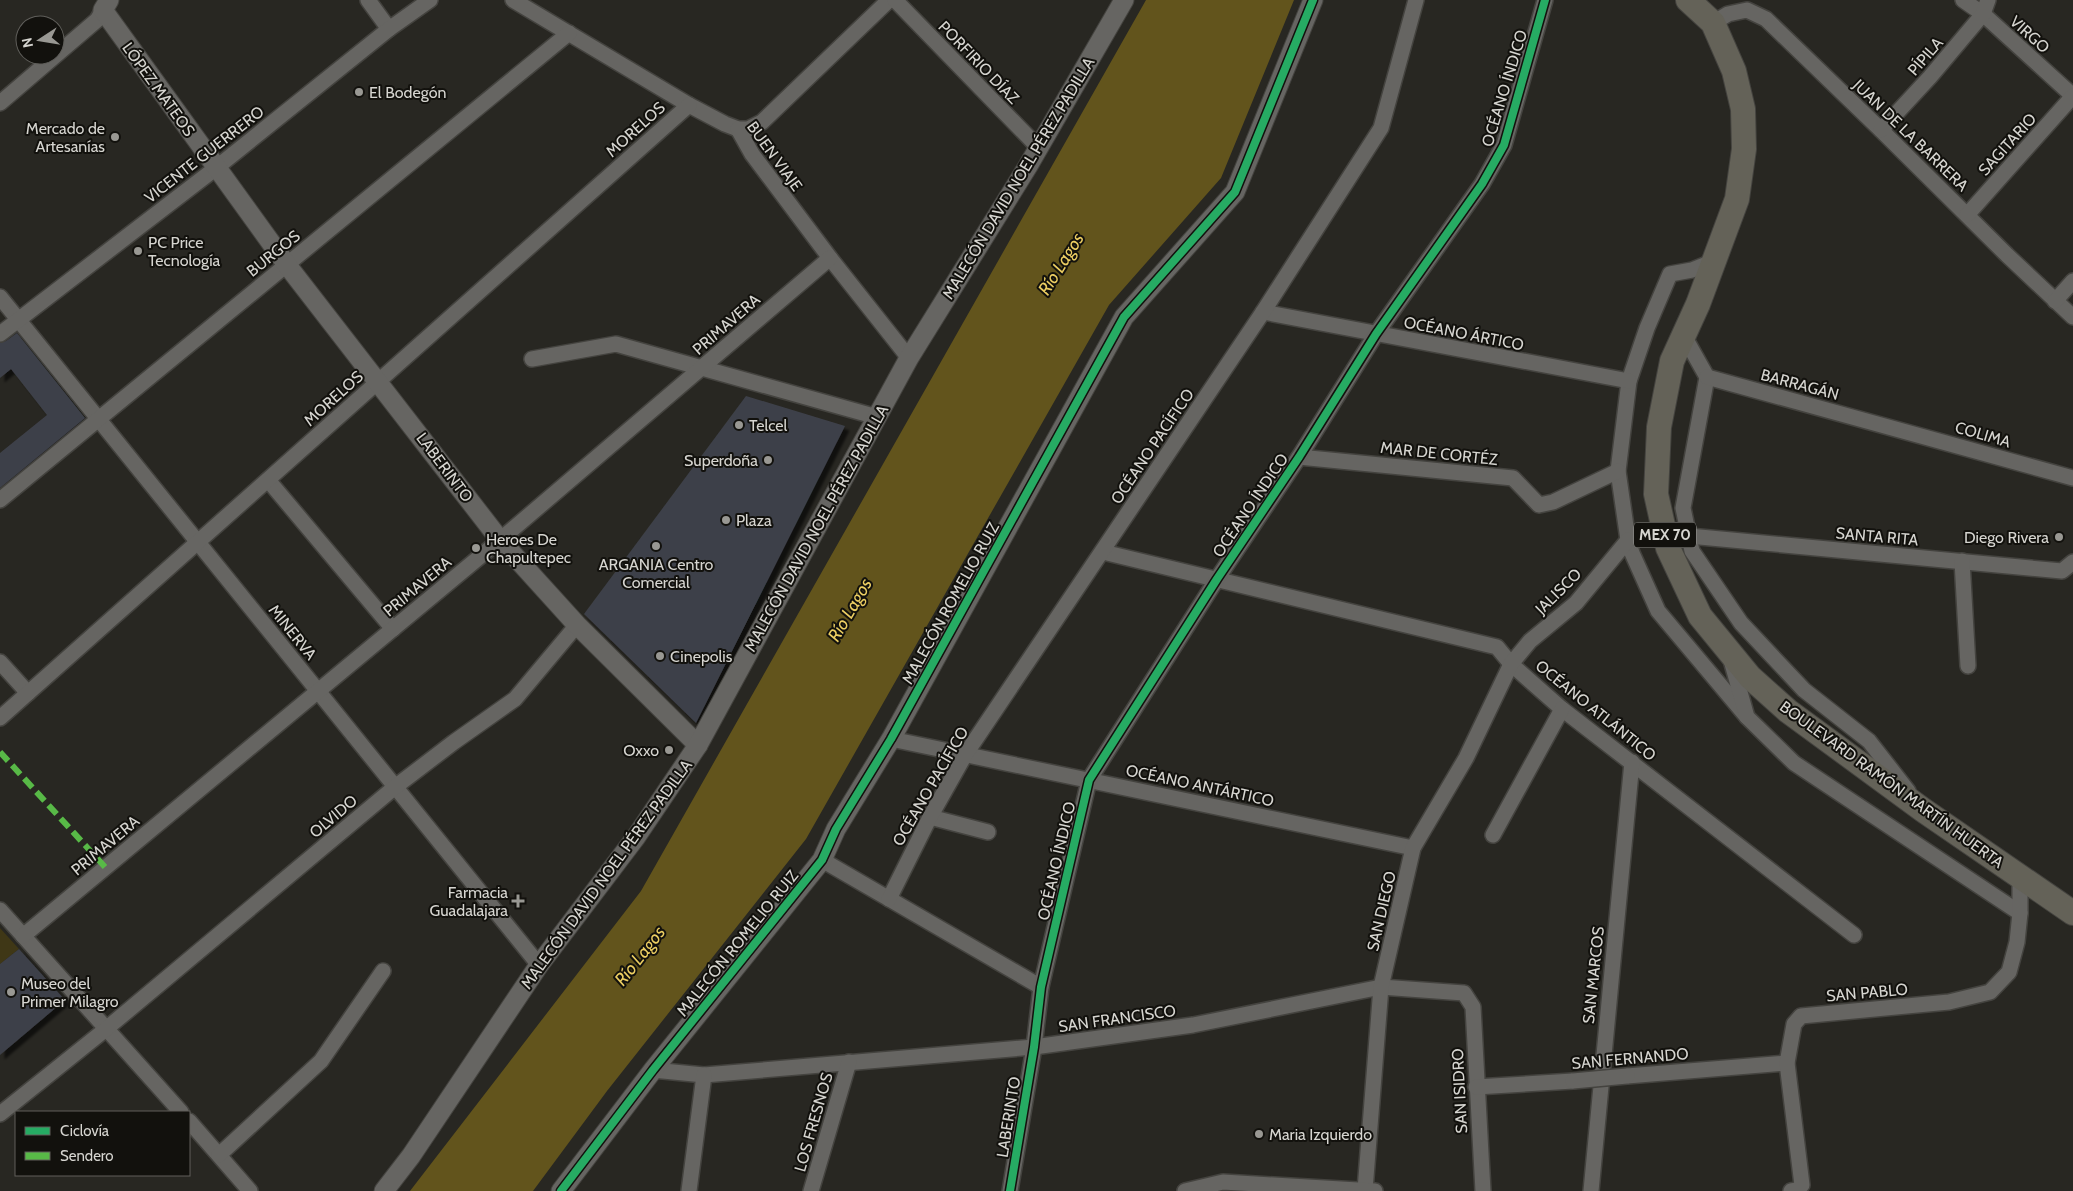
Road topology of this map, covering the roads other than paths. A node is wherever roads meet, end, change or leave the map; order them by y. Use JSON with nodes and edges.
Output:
{"nodes":[{"id":1,"x":368,"y":0,"type":"edge"},
{"id":2,"x":430,"y":0,"type":"edge"},
{"id":3,"x":513,"y":0,"type":"edge"},
{"id":4,"x":889,"y":0,"type":"edge"},
{"id":5,"x":895,"y":0,"type":"edge"},
{"id":6,"x":1124,"y":0,"type":"edge"},
{"id":7,"x":1313,"y":0,"type":"edge"},
{"id":8,"x":1416,"y":0,"type":"edge"},
{"id":9,"x":1545,"y":0,"type":"edge"},
{"id":10,"x":1688,"y":0,"type":"edge"},
{"id":11,"x":1962,"y":0,"type":"edge"},
{"id":12,"x":1988,"y":0,"type":"edge"},
{"id":13,"x":106,"y":5,"type":"edge"},
{"id":14,"x":1982,"y":14,"type":"junction"},
{"id":15,"x":1713,"y":24,"type":"junction"},
{"id":16,"x":389,"y":29,"type":"junction"},
{"id":17,"x":569,"y":33,"type":"junction"},
{"id":18,"x":2073,"y":96,"type":"edge"},
{"id":19,"x":0,"y":103,"type":"edge"},
{"id":20,"x":689,"y":105,"type":"junction"},
{"id":21,"x":738,"y":129,"type":"junction"},
{"id":22,"x":1882,"y":130,"type":"junction"},
{"id":23,"x":1039,"y":148,"type":"junction"},
{"id":24,"x":216,"y":168,"type":"junction"},
{"id":25,"x":1967,"y":215,"type":"junction"},
{"id":26,"x":830,"y":258,"type":"junction"},
{"id":27,"x":1712,"y":262,"type":"junction"},
{"id":28,"x":287,"y":265,"type":"junction"},
{"id":29,"x":2073,"y":281,"type":"edge"},
{"id":30,"x":0,"y":297,"type":"edge"},
{"id":31,"x":2055,"y":301,"type":"junction"},
{"id":32,"x":1263,"y":312,"type":"junction"},
{"id":33,"x":2073,"y":317,"type":"edge"},
{"id":34,"x":19,"y":320,"type":"junction"},
{"id":35,"x":0,"y":334,"type":"edge"},
{"id":36,"x":1376,"y":334,"type":"junction"},
{"id":37,"x":1684,"y":336,"type":"junction"},
{"id":38,"x":909,"y":358,"type":"junction"},
{"id":39,"x":532,"y":359,"type":"dead end"},
{"id":40,"x":702,"y":367,"type":"junction"},
{"id":41,"x":1707,"y":377,"type":"junction"},
{"id":42,"x":379,"y":381,"type":"junction"},
{"id":43,"x":1629,"y":382,"type":"junction"},
{"id":44,"x":877,"y":417,"type":"junction"},
{"id":45,"x":99,"y":419,"type":"junction"},
{"id":46,"x":1884,"y":425,"type":"joint"},
{"id":47,"x":1299,"y":457,"type":"junction"},
{"id":48,"x":1618,"y":471,"type":"junction"},
{"id":49,"x":2073,"y":478,"type":"edge"},
{"id":50,"x":268,"y":480,"type":"junction"},
{"id":51,"x":0,"y":500,"type":"edge"},
{"id":52,"x":1689,"y":536,"type":"junction"},
{"id":53,"x":500,"y":540,"type":"junction"},
{"id":54,"x":1628,"y":540,"type":"junction"},
{"id":55,"x":198,"y":542,"type":"junction"},
{"id":56,"x":1103,"y":552,"type":"junction"},
{"id":57,"x":1962,"y":561,"type":"junction"},
{"id":58,"x":2067,"y":566,"type":"edge"},
{"id":59,"x":1217,"y":579,"type":"junction"},
{"id":60,"x":576,"y":625,"type":"junction"},
{"id":61,"x":393,"y":629,"type":"junction"},
{"id":62,"x":1728,"y":650,"type":"junction"},
{"id":63,"x":0,"y":662,"type":"edge"},
{"id":64,"x":1511,"y":664,"type":"junction"},
{"id":65,"x":1968,"y":666,"type":"dead end"},
{"id":66,"x":318,"y":691,"type":"junction"},
{"id":67,"x":28,"y":693,"type":"junction"},
{"id":68,"x":1562,"y":709,"type":"junction"},
{"id":69,"x":1748,"y":717,"type":"junction"},
{"id":70,"x":0,"y":718,"type":"edge"},
{"id":71,"x":891,"y":739,"type":"junction"},
{"id":72,"x":698,"y":745,"type":"junction"},
{"id":73,"x":965,"y":755,"type":"junction"},
{"id":74,"x":1632,"y":762,"type":"junction"},
{"id":75,"x":1089,"y":780,"type":"junction"},
{"id":76,"x":395,"y":787,"type":"junction"},
{"id":77,"x":1923,"y":810,"type":"junction"},
{"id":78,"x":930,"y":817,"type":"junction"},
{"id":79,"x":988,"y":832,"type":"dead end"},
{"id":80,"x":1493,"y":834,"type":"dead end"},
{"id":81,"x":1413,"y":848,"type":"junction"},
{"id":82,"x":822,"y":860,"type":"junction"},
{"id":83,"x":2020,"y":876,"type":"junction"},
{"id":84,"x":889,"y":899,"type":"junction"},
{"id":85,"x":0,"y":910,"type":"edge"},
{"id":86,"x":2020,"y":913,"type":"junction"},
{"id":87,"x":2073,"y":913,"type":"edge"},
{"id":88,"x":23,"y":936,"type":"junction"},
{"id":89,"x":1854,"y":936,"type":"dead end"},
{"id":90,"x":539,"y":965,"type":"junction"},
{"id":91,"x":383,"y":970,"type":"dead end"},
{"id":92,"x":1041,"y":987,"type":"junction"},
{"id":93,"x":1382,"y":987,"type":"junction"},
{"id":94,"x":1464,"y":993,"type":"joint"},
{"id":95,"x":106,"y":1029,"type":"junction"},
{"id":96,"x":1034,"y":1047,"type":"junction"},
{"id":97,"x":849,"y":1062,"type":"junction"},
{"id":98,"x":1787,"y":1063,"type":"junction"},
{"id":99,"x":653,"y":1070,"type":"junction"},
{"id":100,"x":704,"y":1075,"type":"junction"},
{"id":101,"x":1476,"y":1087,"type":"junction"},
{"id":102,"x":180,"y":1111,"type":"edge"},
{"id":103,"x":0,"y":1114,"type":"edge"},
{"id":104,"x":190,"y":1122,"type":"edge"},
{"id":105,"x":219,"y":1155,"type":"junction"},
{"id":106,"x":1796,"y":1190,"type":"edge"},
{"id":107,"x":250,"y":1191,"type":"edge"},
{"id":108,"x":384,"y":1191,"type":"edge"},
{"id":109,"x":561,"y":1191,"type":"edge"},
{"id":110,"x":689,"y":1191,"type":"edge"},
{"id":111,"x":811,"y":1191,"type":"edge"},
{"id":112,"x":1010,"y":1191,"type":"edge"},
{"id":113,"x":1185,"y":1191,"type":"edge"},
{"id":114,"x":1370,"y":1191,"type":"edge"},
{"id":115,"x":1483,"y":1191,"type":"edge"},
{"id":116,"x":1590,"y":1191,"type":"edge"},
{"id":117,"x":1791,"y":1191,"type":"edge"}],
"edges":[{"from":1,"to":16,"type":"street"},
{"from":2,"to":16,"type":"street","name":"VICENTE GUERRERO"},
{"from":3,"to":17,"type":"street","name":"BUEN VIAJE"},
{"from":4,"to":21,"type":"street"},
{"from":5,"to":23,"type":"street","name":"PORFIRIO DÍAZ"},
{"from":6,"to":23,"type":"street","name":"MALECÓN DAVID NOEL PÉREZ PADILLA"},
{"from":7,"to":71,"type":"street","name":"MALECÓN ROMELIO RUIZ"},
{"from":8,"to":32,"type":"street","name":"OCÉANO PACÍFICO"},
{"from":9,"to":36,"type":"street","name":"OCÉANO ÍNDICO"},
{"from":10,"to":15,"type":"main road","name":"BOULEVARD RAMÓN MARTÍN HUERTA","number":"MEX 70"},
{"from":11,"to":14,"type":"street","name":"VIRGO"},
{"from":12,"to":14,"type":"street","name":"PÍPILA"},
{"from":13,"to":19,"type":"street"},
{"from":13,"to":24,"type":"street","name":"LÓPEZ MATEOS"},
{"from":14,"to":18,"type":"street","name":"VIRGO"},
{"from":14,"to":22,"type":"street","name":"PÍPILA"},
{"from":15,"to":22,"type":"street","name":"JUAN DE LA BARRERA"},
{"from":15,"to":27,"type":"main road","name":"BOULEVARD RAMÓN MARTÍN HUERTA","number":"MEX 70"},
{"from":16,"to":24,"type":"street","name":"VICENTE GUERRERO"},
{"from":17,"to":20,"type":"street","name":"BUEN VIAJE"},
{"from":17,"to":28,"type":"street","name":"BURGOS"},
{"from":18,"to":25,"type":"street","name":"SAGITARIO"},
{"from":20,"to":21,"type":"street","name":"BUEN VIAJE"},
{"from":20,"to":42,"type":"street","name":"MORELOS"},
{"from":21,"to":26,"type":"street","name":"BUEN VIAJE"},
{"from":22,"to":25,"type":"street","name":"JUAN DE LA BARRERA"},
{"from":23,"to":38,"type":"street","name":"MALECÓN DAVID NOEL PÉREZ PADILLA"},
{"from":24,"to":28,"type":"street","name":"LABERINTO"},
{"from":24,"to":34,"type":"street","name":"VICENTE GUERRERO"},
{"from":25,"to":31,"type":"street","name":"JUAN DE LA BARRERA"},
{"from":26,"to":38,"type":"street","name":"BUEN VIAJE"},
{"from":26,"to":40,"type":"street","name":"PRIMAVERA"},
{"from":27,"to":37,"type":"main road","name":"BOULEVARD RAMÓN MARTÍN HUERTA","number":"MEX 70"},
{"from":27,"to":43,"type":"street"},
{"from":28,"to":42,"type":"street","name":"LABERINTO"},
{"from":28,"to":45,"type":"street","name":"BURGOS"},
{"from":29,"to":31,"type":"street"},
{"from":30,"to":34,"type":"street","name":"MINERVA"},
{"from":31,"to":33,"type":"street","name":"JUAN DE LA BARRERA"},
{"from":32,"to":36,"type":"street","name":"OCÉANO ÁRTICO"},
{"from":32,"to":56,"type":"street","name":"OCÉANO PACÍFICO"},
{"from":34,"to":35,"type":"street","name":"VICENTE GUERRERO"},
{"from":34,"to":45,"type":"street","name":"MINERVA"},
{"from":36,"to":43,"type":"street","name":"OCÉANO ÁRTICO"},
{"from":36,"to":47,"type":"street","name":"OCÉANO ÍNDICO"},
{"from":37,"to":41,"type":"street"},
{"from":37,"to":62,"type":"main road","name":"BOULEVARD RAMÓN MARTÍN HUERTA","number":"MEX 70"},
{"from":38,"to":44,"type":"street","name":"MALECÓN DAVID NOEL PÉREZ PADILLA"},
{"from":39,"to":40,"type":"street"},
{"from":40,"to":44,"type":"street"},
{"from":40,"to":53,"type":"street","name":"PRIMAVERA"},
{"from":41,"to":46,"type":"street","name":"BARRAGÁN"},
{"from":41,"to":52,"type":"street"},
{"from":42,"to":50,"type":"street","name":"MORELOS"},
{"from":42,"to":53,"type":"street","name":"LABERINTO"},
{"from":43,"to":48,"type":"street"},
{"from":44,"to":72,"type":"street","name":"MALECÓN DAVID NOEL PÉREZ PADILLA"},
{"from":45,"to":51,"type":"street","name":"BURGOS"},
{"from":45,"to":55,"type":"street","name":"MINERVA"},
{"from":46,"to":49,"type":"street","name":"COLIMA"},
{"from":47,"to":48,"type":"street","name":"MAR DE CORTÉZ"},
{"from":47,"to":59,"type":"street","name":"OCÉANO ÍNDICO"},
{"from":48,"to":54,"type":"street"},
{"from":50,"to":55,"type":"street","name":"MORELOS"},
{"from":50,"to":61,"type":"street"},
{"from":52,"to":57,"type":"street","name":"SANTA RITA"},
{"from":52,"to":77,"type":"street"},
{"from":53,"to":60,"type":"street","name":"LABERINTO"},
{"from":53,"to":61,"type":"street","name":"PRIMAVERA"},
{"from":54,"to":64,"type":"street","name":"JALISCO"},
{"from":54,"to":69,"type":"street"},
{"from":55,"to":66,"type":"street","name":"MINERVA"},
{"from":55,"to":67,"type":"street","name":"MORELOS"},
{"from":56,"to":59,"type":"street","name":"OCÉANO ATLÁNTICO"},
{"from":56,"to":73,"type":"street","name":"OCÉANO PACÍFICO"},
{"from":57,"to":58,"type":"street","name":"SANTA RITA"},
{"from":57,"to":65,"type":"street"},
{"from":59,"to":64,"type":"street","name":"OCÉANO ATLÁNTICO"},
{"from":59,"to":75,"type":"street","name":"OCÉANO ÍNDICO"},
{"from":60,"to":72,"type":"street","name":"LABERINTO"},
{"from":60,"to":76,"type":"street","name":"OLVIDO"},
{"from":61,"to":66,"type":"street","name":"PRIMAVERA"},
{"from":62,"to":69,"type":"street"},
{"from":62,"to":77,"type":"main road","name":"BOULEVARD RAMÓN MARTÍN HUERTA","number":"MEX 70"},
{"from":63,"to":67,"type":"street"},
{"from":64,"to":68,"type":"street","name":"OCÉANO ATLÁNTICO"},
{"from":64,"to":81,"type":"street","name":"SAN DIEGO"},
{"from":66,"to":76,"type":"street","name":"MINERVA"},
{"from":66,"to":88,"type":"street","name":"PRIMAVERA"},
{"from":67,"to":70,"type":"street","name":"MORELOS"},
{"from":68,"to":74,"type":"street","name":"OCÉANO ATLÁNTICO"},
{"from":68,"to":80,"type":"street"},
{"from":69,"to":86,"type":"street"},
{"from":71,"to":73,"type":"street","name":"OCÉANO ANTÁRTICO"},
{"from":71,"to":82,"type":"street","name":"MALECÓN ROMELIO RUIZ"},
{"from":72,"to":90,"type":"street","name":"MALECÓN DAVID NOEL PÉREZ PADILLA"},
{"from":73,"to":75,"type":"street","name":"OCÉANO ANTÁRTICO"},
{"from":73,"to":78,"type":"street","name":"OCÉANO PACÍFICO"},
{"from":74,"to":89,"type":"street","name":"OCÉANO ATLÁNTICO"},
{"from":74,"to":116,"type":"street","name":"SAN MARCOS"},
{"from":75,"to":81,"type":"street","name":"OCÉANO ANTÁRTICO"},
{"from":75,"to":92,"type":"street","name":"OCÉANO ÍNDICO"},
{"from":76,"to":90,"type":"street","name":"MINERVA"},
{"from":76,"to":95,"type":"street","name":"OLVIDO"},
{"from":77,"to":83,"type":"main road","name":"BOULEVARD RAMÓN MARTÍN HUERTA","number":"MEX 70"},
{"from":78,"to":79,"type":"street"},
{"from":78,"to":84,"type":"street","name":"OCÉANO PACÍFICO"},
{"from":81,"to":93,"type":"street","name":"SAN DIEGO"},
{"from":82,"to":84,"type":"street"},
{"from":82,"to":99,"type":"street","name":"MALECÓN ROMELIO RUIZ"},
{"from":83,"to":86,"type":"street","name":"SAN PABLO"},
{"from":83,"to":87,"type":"main road","name":"BOULEVARD RAMÓN MARTÍN HUERTA","number":"MEX 70"},
{"from":84,"to":92,"type":"street"},
{"from":85,"to":88,"type":"street"},
{"from":86,"to":98,"type":"street","name":"SAN PABLO"},
{"from":88,"to":95,"type":"street"},
{"from":90,"to":108,"type":"street","name":"MALECÓN DAVID NOEL PÉREZ PADILLA"},
{"from":91,"to":105,"type":"street"},
{"from":92,"to":96,"type":"street","name":"OCÉANO ÍNDICO"},
{"from":93,"to":94,"type":"street","name":"SAN FRANCISCO"},
{"from":93,"to":96,"type":"street","name":"SAN FRANCISCO"},
{"from":93,"to":114,"type":"street","name":"SAN DIEGO"},
{"from":94,"to":101,"type":"street","name":"SAN ISIDRO"},
{"from":95,"to":102,"type":"street"},
{"from":95,"to":103,"type":"street","name":"OLVIDO"},
{"from":96,"to":97,"type":"street","name":"SAN FRANCISCO"},
{"from":96,"to":112,"type":"street","name":"LABERINTO"},
{"from":97,"to":100,"type":"street","name":"SAN FRANCISCO"},
{"from":97,"to":111,"type":"street","name":"LOS FRESNOS"},
{"from":98,"to":101,"type":"street","name":"SAN FERNANDO","bridge":true},
{"from":98,"to":106,"type":"street","name":"SAN PABLO"},
{"from":99,"to":100,"type":"street","name":"SAN FRANCISCO"},
{"from":99,"to":109,"type":"street","name":"MALECÓN ROMELIO RUIZ"},
{"from":100,"to":110,"type":"street"},
{"from":101,"to":115,"type":"street","name":"SAN ISIDRO"},
{"from":104,"to":105,"type":"street"},
{"from":105,"to":107,"type":"street"},
{"from":106,"to":117,"type":"street"},
{"from":113,"to":114,"type":"street"}]}
